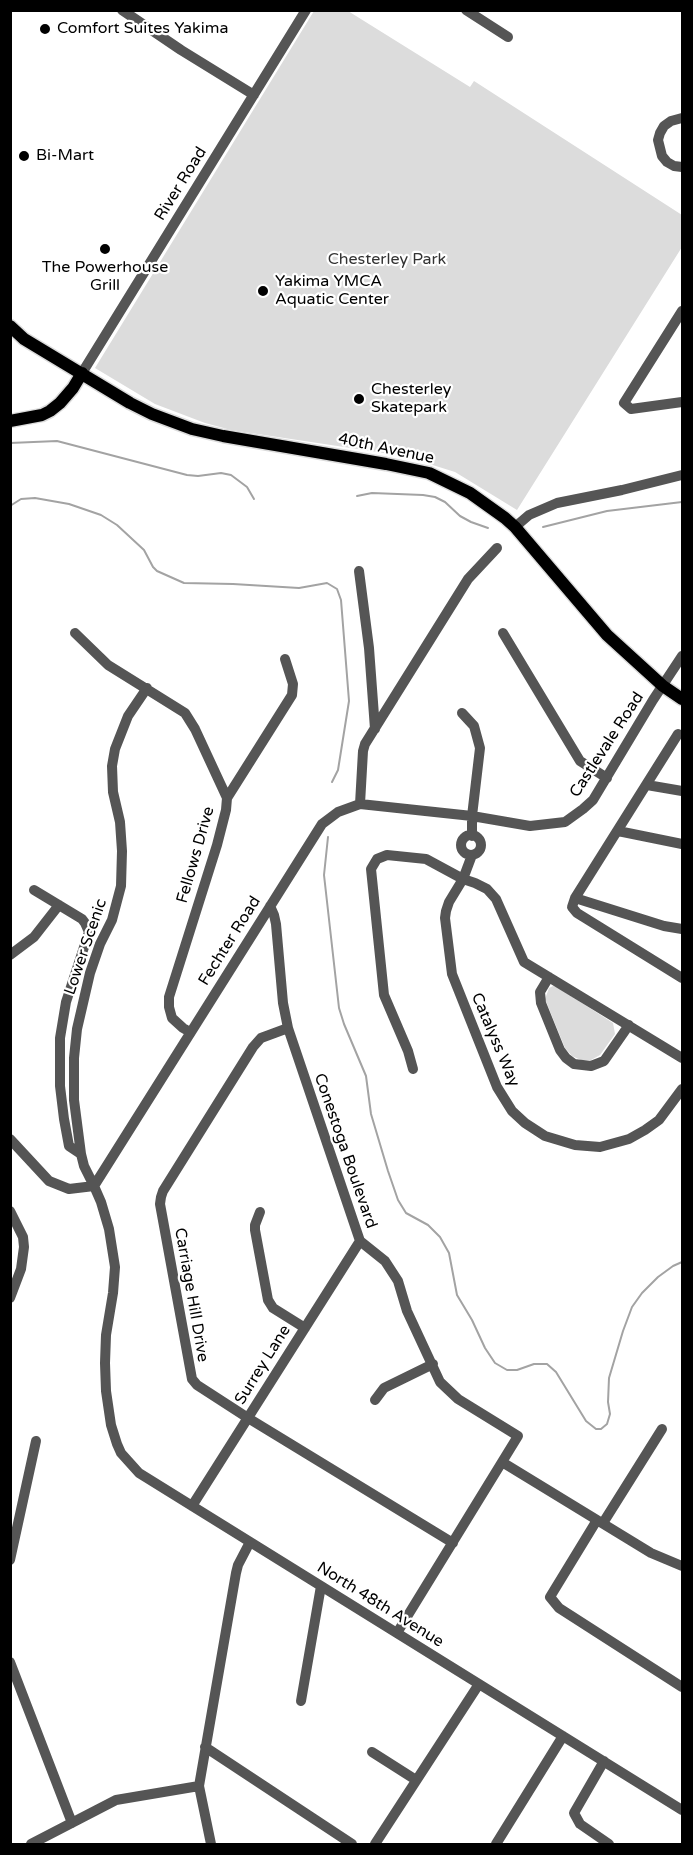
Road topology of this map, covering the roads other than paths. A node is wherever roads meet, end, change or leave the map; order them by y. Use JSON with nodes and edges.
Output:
{"nodes":[{"id":1,"x":123,"y":10,"type":"edge"},
{"id":2,"x":306,"y":10,"type":"edge"},
{"id":3,"x":466,"y":10,"type":"edge"},
{"id":4,"x":508,"y":37,"type":"dead end"},
{"id":5,"x":254,"y":95,"type":"junction"},
{"id":6,"x":682,"y":118,"type":"edge"},
{"id":7,"x":682,"y":167,"type":"edge"},
{"id":8,"x":682,"y":311,"type":"edge"},
{"id":9,"x":10,"y":326,"type":"edge"},
{"id":10,"x":10,"y":336,"type":"edge"},
{"id":11,"x":24,"y":339,"type":"junction"},
{"id":12,"x":82,"y":373,"type":"junction"},
{"id":13,"x":682,"y":402,"type":"edge"},
{"id":14,"x":10,"y":421,"type":"edge"},
{"id":15,"x":682,"y":475,"type":"edge"},
{"id":16,"x":514,"y":527,"type":"junction"},
{"id":17,"x":497,"y":548,"type":"dead end"},
{"id":18,"x":359,"y":572,"type":"dead end"},
{"id":19,"x":75,"y":633,"type":"dead end"},
{"id":20,"x":503,"y":633,"type":"dead end"},
{"id":21,"x":682,"y":656,"type":"edge"},
{"id":22,"x":285,"y":659,"type":"dead end"},
{"id":23,"x":663,"y":686,"type":"junction"},
{"id":24,"x":147,"y":688,"type":"junction"},
{"id":25,"x":682,"y":699,"type":"edge"},
{"id":26,"x":462,"y":713,"type":"dead end"},
{"id":27,"x":375,"y":729,"type":"junction"},
{"id":28,"x":678,"y":734,"type":"dead end"},
{"id":29,"x":607,"y":778,"type":"junction"},
{"id":30,"x":646,"y":785,"type":"junction"},
{"id":31,"x":682,"y":791,"type":"edge"},
{"id":32,"x":227,"y":798,"type":"junction"},
{"id":33,"x":360,"y":804,"type":"junction"},
{"id":34,"x":472,"y":816,"type":"junction"},
{"id":35,"x":618,"y":831,"type":"junction"},
{"id":36,"x":682,"y":844,"type":"edge"},
{"id":37,"x":463,"y":879,"type":"junction"},
{"id":38,"x":34,"y":890,"type":"dead end"},
{"id":39,"x":574,"y":898,"type":"junction"},
{"id":40,"x":58,"y":905,"type":"junction"},
{"id":41,"x":270,"y":906,"type":"junction"},
{"id":42,"x":682,"y":929,"type":"edge"},
{"id":43,"x":10,"y":955,"type":"edge"},
{"id":44,"x":549,"y":977,"type":"junction"},
{"id":45,"x":682,"y":978,"type":"edge"},
{"id":46,"x":629,"y":1025,"type":"junction"},
{"id":47,"x":288,"y":1028,"type":"junction"},
{"id":48,"x":190,"y":1032,"type":"junction"},
{"id":49,"x":682,"y":1058,"type":"edge"},
{"id":50,"x":413,"y":1070,"type":"dead end"},
{"id":51,"x":682,"y":1089,"type":"edge"},
{"id":52,"x":10,"y":1139,"type":"edge"},
{"id":53,"x":81,"y":1154,"type":"junction"},
{"id":54,"x":94,"y":1186,"type":"junction"},
{"id":55,"x":10,"y":1211,"type":"edge"},
{"id":56,"x":260,"y":1212,"type":"dead end"},
{"id":57,"x":360,"y":1241,"type":"junction"},
{"id":58,"x":10,"y":1298,"type":"edge"},
{"id":59,"x":305,"y":1328,"type":"junction"},
{"id":60,"x":434,"y":1365,"type":"junction"},
{"id":61,"x":375,"y":1400,"type":"dead end"},
{"id":62,"x":248,"y":1418,"type":"junction"},
{"id":63,"x":662,"y":1429,"type":"dead end"},
{"id":64,"x":36,"y":1441,"type":"dead end"},
{"id":65,"x":502,"y":1462,"type":"junction"},
{"id":66,"x":192,"y":1506,"type":"junction"},
{"id":67,"x":600,"y":1521,"type":"junction"},
{"id":68,"x":250,"y":1542,"type":"junction"},
{"id":69,"x":453,"y":1544,"type":"junction"},
{"id":70,"x":10,"y":1560,"type":"edge"},
{"id":71,"x":682,"y":1566,"type":"edge"},
{"id":72,"x":321,"y":1586,"type":"junction"},
{"id":73,"x":397,"y":1633,"type":"junction"},
{"id":74,"x":10,"y":1662,"type":"edge"},
{"id":75,"x":479,"y":1684,"type":"junction"},
{"id":76,"x":682,"y":1687,"type":"edge"},
{"id":77,"x":302,"y":1701,"type":"dead end"},
{"id":78,"x":563,"y":1736,"type":"junction"},
{"id":79,"x":205,"y":1747,"type":"junction"},
{"id":80,"x":372,"y":1752,"type":"dead end"},
{"id":81,"x":604,"y":1761,"type":"junction"},
{"id":82,"x":416,"y":1780,"type":"junction"},
{"id":83,"x":199,"y":1786,"type":"junction"},
{"id":84,"x":682,"y":1810,"type":"edge"},
{"id":85,"x":72,"y":1823,"type":"junction"},
{"id":86,"x":31,"y":1845,"type":"edge"},
{"id":87,"x":211,"y":1845,"type":"edge"},
{"id":88,"x":352,"y":1845,"type":"edge"},
{"id":89,"x":375,"y":1845,"type":"edge"},
{"id":90,"x":496,"y":1845,"type":"edge"},
{"id":91,"x":609,"y":1845,"type":"edge"}],
"edges":[{"from":1,"to":5,"type":"street"},
{"from":2,"to":5,"type":"street","name":"River Road"},
{"from":3,"to":4,"type":"street"},
{"from":5,"to":12,"type":"street","name":"River Road"},
{"from":6,"to":7,"type":"street"},
{"from":8,"to":13,"type":"street"},
{"from":9,"to":11,"type":"main road"},
{"from":10,"to":11,"type":"main road"},
{"from":11,"to":12,"type":"main road","name":"40th Avenue"},
{"from":12,"to":14,"type":"main road"},
{"from":12,"to":16,"type":"main road","name":"40th Avenue"},
{"from":15,"to":16,"type":"street"},
{"from":16,"to":23,"type":"main road","name":"40th Avenue"},
{"from":17,"to":27,"type":"street"},
{"from":18,"to":27,"type":"street"},
{"from":19,"to":24,"type":"street","name":"Fellows Drive"},
{"from":20,"to":29,"type":"street"},
{"from":21,"to":23,"type":"street","name":"Castlevale Road"},
{"from":22,"to":32,"type":"street"},
{"from":23,"to":25,"type":"main road","name":"40th Avenue"},
{"from":23,"to":29,"type":"street","name":"Castlevale Road"},
{"from":24,"to":32,"type":"street","name":"Fellows Drive"},
{"from":24,"to":53,"type":"street","name":"Lower Scenic"},
{"from":26,"to":34,"type":"street","name":"Catalyss Way"},
{"from":27,"to":33,"type":"street"},
{"from":28,"to":30,"type":"street"},
{"from":29,"to":34,"type":"street","name":"Castlevale Road"},
{"from":30,"to":31,"type":"street"},
{"from":30,"to":35,"type":"street"},
{"from":32,"to":48,"type":"street","name":"Fellows Drive"},
{"from":33,"to":34,"type":"street","name":"Castlevale Road"},
{"from":33,"to":41,"type":"street","name":"Fechter Road"},
{"from":34,"to":37,"type":"street","name":"Catalyss Way"},
{"from":35,"to":36,"type":"street"},
{"from":35,"to":39,"type":"street"},
{"from":37,"to":44,"type":"street"},
{"from":37,"to":50,"type":"street"},
{"from":37,"to":51,"type":"street","name":"Catalyss Way"},
{"from":38,"to":40,"type":"street"},
{"from":39,"to":42,"type":"street"},
{"from":39,"to":45,"type":"street"},
{"from":40,"to":43,"type":"street"},
{"from":40,"to":53,"type":"street"},
{"from":41,"to":47,"type":"street","name":"Conestoga Boulevard"},
{"from":41,"to":48,"type":"street","name":"Fechter Road"},
{"from":44,"to":46,"type":"street"},
{"from":44,"to":46,"type":"street"},
{"from":46,"to":49,"type":"street"},
{"from":47,"to":57,"type":"street","name":"Conestoga Boulevard"},
{"from":47,"to":62,"type":"street","name":"Carriage Hill Drive"},
{"from":48,"to":54,"type":"street","name":"Fechter Road"},
{"from":52,"to":54,"type":"street"},
{"from":53,"to":54,"type":"street","name":"Lower Scenic"},
{"from":54,"to":66,"type":"street","name":"North 48th Avenue"},
{"from":55,"to":58,"type":"street"},
{"from":56,"to":59,"type":"street"},
{"from":57,"to":59,"type":"street","name":"Surrey Lane"},
{"from":57,"to":60,"type":"street","name":"Conestoga Boulevard"},
{"from":59,"to":62,"type":"street","name":"Surrey Lane"},
{"from":60,"to":61,"type":"street"},
{"from":60,"to":65,"type":"street","name":"Conestoga Boulevard"},
{"from":62,"to":66,"type":"street","name":"Surrey Lane"},
{"from":62,"to":69,"type":"street","name":"Carriage Hill Drive"},
{"from":63,"to":67,"type":"street"},
{"from":64,"to":70,"type":"street"},
{"from":65,"to":67,"type":"street"},
{"from":65,"to":69,"type":"street","name":"Conestoga Boulevard"},
{"from":66,"to":68,"type":"street","name":"North 48th Avenue"},
{"from":67,"to":71,"type":"street"},
{"from":67,"to":76,"type":"street"},
{"from":68,"to":72,"type":"street","name":"North 48th Avenue"},
{"from":68,"to":79,"type":"street"},
{"from":69,"to":73,"type":"street","name":"Conestoga Boulevard"},
{"from":72,"to":73,"type":"street","name":"North 48th Avenue"},
{"from":72,"to":77,"type":"street"},
{"from":73,"to":75,"type":"street","name":"North 48th Avenue"},
{"from":74,"to":85,"type":"street"},
{"from":75,"to":78,"type":"street","name":"North 48th Avenue"},
{"from":75,"to":82,"type":"street"},
{"from":78,"to":81,"type":"street","name":"North 48th Avenue"},
{"from":78,"to":90,"type":"street"},
{"from":79,"to":83,"type":"street"},
{"from":79,"to":88,"type":"street"},
{"from":80,"to":82,"type":"street"},
{"from":81,"to":84,"type":"street","name":"North 48th Avenue"},
{"from":81,"to":91,"type":"street"},
{"from":82,"to":89,"type":"street"},
{"from":83,"to":85,"type":"street"},
{"from":83,"to":87,"type":"street"},
{"from":85,"to":86,"type":"street"}]}
